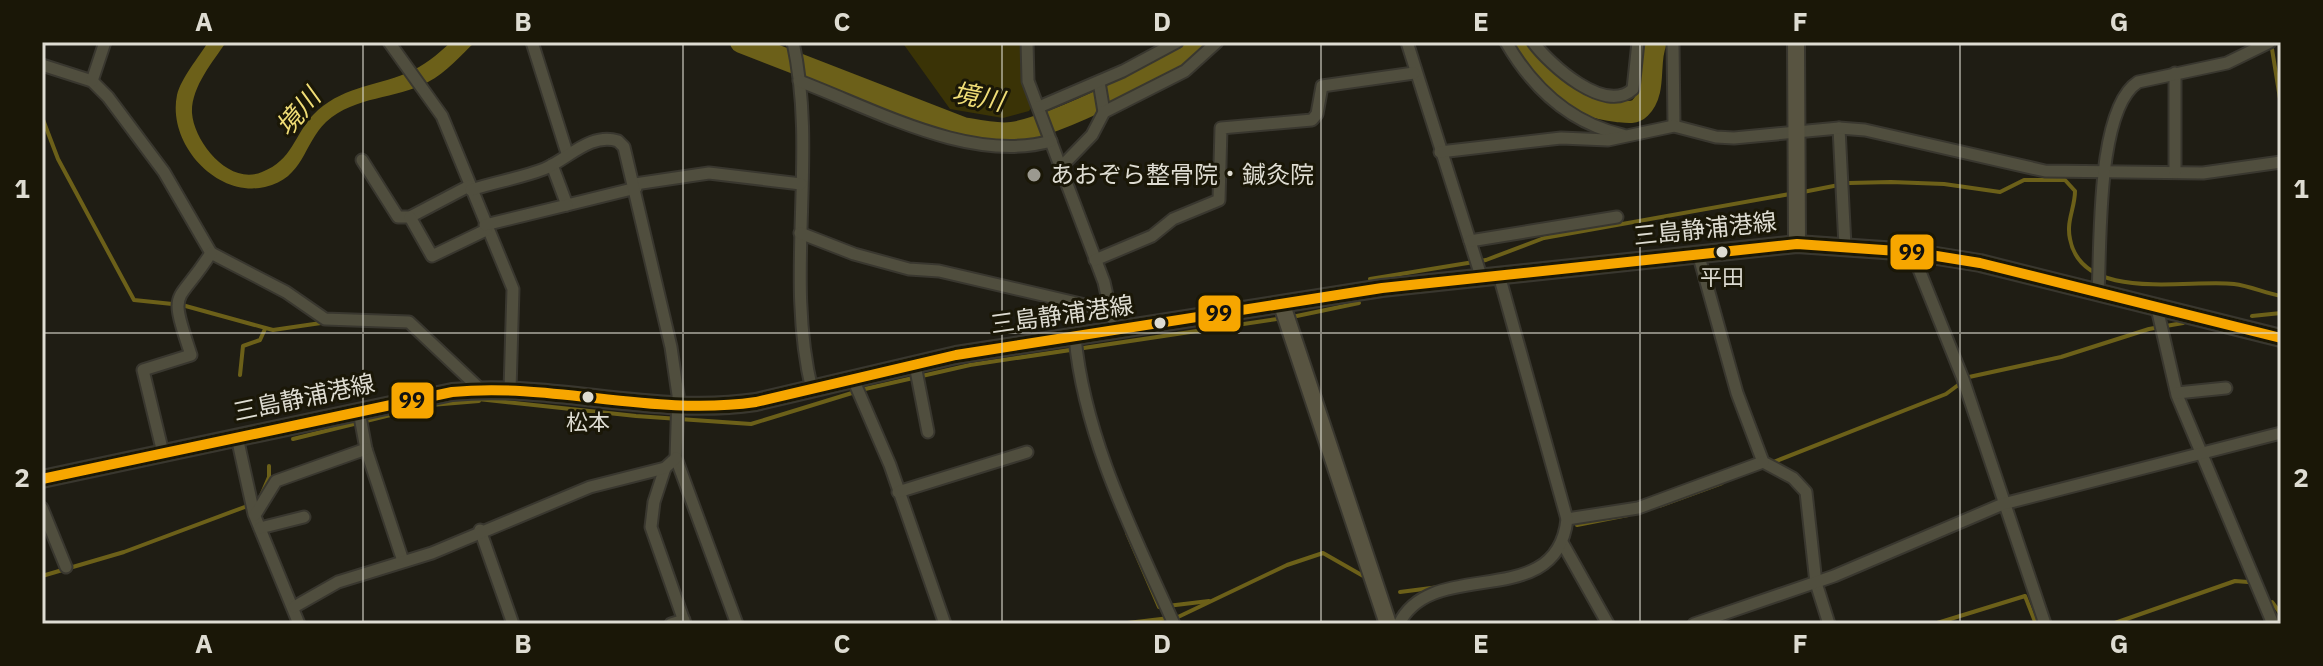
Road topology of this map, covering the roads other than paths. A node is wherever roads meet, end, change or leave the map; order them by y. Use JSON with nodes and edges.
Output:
{"nodes":[{"id":1,"x":105,"y":42,"type":"edge"},
{"id":2,"x":389,"y":42,"type":"edge"},
{"id":3,"x":532,"y":42,"type":"edge"},
{"id":4,"x":1027,"y":42,"type":"edge"},
{"id":5,"x":1177,"y":42,"type":"edge"},
{"id":6,"x":1217,"y":42,"type":"edge"},
{"id":7,"x":1407,"y":42,"type":"edge"},
{"id":8,"x":1506,"y":42,"type":"edge"},
{"id":9,"x":1533,"y":42,"type":"edge"},
{"id":10,"x":1638,"y":42,"type":"edge"},
{"id":11,"x":1673,"y":42,"type":"edge"},
{"id":12,"x":1796,"y":42,"type":"edge"},
{"id":13,"x":2270,"y":42,"type":"edge"},
{"id":14,"x":794,"y":46,"type":"edge"},
{"id":15,"x":42,"y":65,"type":"edge"},
{"id":16,"x":1414,"y":73,"type":"junction"},
{"id":17,"x":2175,"y":73,"type":"junction"},
{"id":18,"x":799,"y":78,"type":"junction"},
{"id":19,"x":92,"y":81,"type":"junction"},
{"id":20,"x":1099,"y":84,"type":"junction"},
{"id":21,"x":1040,"y":110,"type":"junction"},
{"id":22,"x":1104,"y":110,"type":"junction"},
{"id":23,"x":1674,"y":126,"type":"junction"},
{"id":24,"x":1839,"y":128,"type":"junction"},
{"id":25,"x":1797,"y":131,"type":"junction"},
{"id":26,"x":1631,"y":137,"type":"junction"},
{"id":27,"x":1050,"y":138,"type":"junction"},
{"id":28,"x":1440,"y":152,"type":"junction"},
{"id":29,"x":567,"y":153,"type":"junction"},
{"id":30,"x":362,"y":160,"type":"dead end"},
{"id":31,"x":2281,"y":162,"type":"edge"},
{"id":32,"x":552,"y":165,"type":"junction"},
{"id":33,"x":1061,"y":167,"type":"junction"},
{"id":34,"x":2175,"y":172,"type":"junction"},
{"id":35,"x":2103,"y":173,"type":"junction"},
{"id":36,"x":801,"y":184,"type":"junction"},
{"id":37,"x":636,"y":186,"type":"junction"},
{"id":38,"x":470,"y":188,"type":"junction"},
{"id":39,"x":567,"y":205,"type":"junction"},
{"id":40,"x":410,"y":217,"type":"junction"},
{"id":41,"x":1617,"y":217,"type":"dead end"},
{"id":42,"x":486,"y":228,"type":"junction"},
{"id":43,"x":800,"y":233,"type":"junction"},
{"id":44,"x":1470,"y":241,"type":"junction"},
{"id":45,"x":1797,"y":244,"type":"junction"},
{"id":46,"x":1845,"y":246,"type":"junction"},
{"id":47,"x":1912,"y":252,"type":"junction"},
{"id":48,"x":211,"y":253,"type":"junction"},
{"id":49,"x":1698,"y":253,"type":"junction"},
{"id":50,"x":1095,"y":260,"type":"junction"},
{"id":51,"x":1499,"y":275,"type":"junction"},
{"id":52,"x":1481,"y":276,"type":"junction"},
{"id":53,"x":2098,"y":292,"type":"junction"},
{"id":54,"x":2157,"y":308,"type":"junction"},
{"id":55,"x":1111,"y":311,"type":"junction"},
{"id":56,"x":1285,"y":314,"type":"junction"},
{"id":57,"x":1113,"y":332,"type":"junction"},
{"id":58,"x":1075,"y":337,"type":"junction"},
{"id":59,"x":2281,"y":338,"type":"edge"},
{"id":60,"x":915,"y":365,"type":"junction"},
{"id":61,"x":853,"y":379,"type":"junction"},
{"id":62,"x":2226,"y":388,"type":"dead end"},
{"id":63,"x":480,"y":389,"type":"junction"},
{"id":64,"x":510,"y":390,"type":"junction"},
{"id":65,"x":812,"y":390,"type":"junction"},
{"id":66,"x":2177,"y":393,"type":"junction"},
{"id":67,"x":678,"y":408,"type":"junction"},
{"id":68,"x":359,"y":411,"type":"junction"},
{"id":69,"x":928,"y":432,"type":"dead end"},
{"id":70,"x":2281,"y":433,"type":"edge"},
{"id":71,"x":237,"y":437,"type":"junction"},
{"id":72,"x":366,"y":449,"type":"junction"},
{"id":73,"x":1027,"y":452,"type":"dead end"},
{"id":74,"x":163,"y":453,"type":"junction"},
{"id":75,"x":2204,"y":453,"type":"junction"},
{"id":76,"x":676,"y":458,"type":"junction"},
{"id":77,"x":1763,"y":462,"type":"junction"},
{"id":78,"x":665,"y":468,"type":"junction"},
{"id":79,"x":42,"y":479,"type":"edge"},
{"id":80,"x":898,"y":492,"type":"junction"},
{"id":81,"x":2003,"y":504,"type":"junction"},
{"id":82,"x":42,"y":508,"type":"edge"},
{"id":83,"x":255,"y":515,"type":"junction"},
{"id":84,"x":304,"y":517,"type":"dead end"},
{"id":85,"x":1567,"y":519,"type":"junction"},
{"id":86,"x":260,"y":528,"type":"junction"},
{"id":87,"x":480,"y":530,"type":"junction"},
{"id":88,"x":1563,"y":544,"type":"junction"},
{"id":89,"x":403,"y":561,"type":"junction"},
{"id":90,"x":66,"y":567,"type":"dead end"},
{"id":91,"x":1816,"y":583,"type":"junction"},
{"id":92,"x":294,"y":607,"type":"junction"},
{"id":93,"x":685,"y":622,"type":"edge"},
{"id":94,"x":299,"y":624,"type":"edge"},
{"id":95,"x":513,"y":624,"type":"edge"},
{"id":96,"x":671,"y":624,"type":"edge"},
{"id":97,"x":737,"y":624,"type":"edge"},
{"id":98,"x":945,"y":624,"type":"edge"},
{"id":99,"x":1174,"y":624,"type":"edge"},
{"id":100,"x":1388,"y":624,"type":"edge"},
{"id":101,"x":1399,"y":624,"type":"edge"},
{"id":102,"x":1608,"y":624,"type":"edge"},
{"id":103,"x":1694,"y":624,"type":"edge"},
{"id":104,"x":1829,"y":624,"type":"edge"},
{"id":105,"x":2045,"y":624,"type":"edge"},
{"id":106,"x":2273,"y":624,"type":"edge"}],
"edges":[{"from":1,"to":19,"type":"street"},
{"from":2,"to":38,"type":"street"},
{"from":3,"to":29,"type":"street"},
{"from":4,"to":21,"type":"street"},
{"from":5,"to":20,"type":"street"},
{"from":6,"to":22,"type":"street"},
{"from":7,"to":16,"type":"street"},
{"from":8,"to":26,"type":"street"},
{"from":9,"to":10,"type":"street"},
{"from":11,"to":23,"type":"street"},
{"from":12,"to":25,"type":"main road"},
{"from":13,"to":17,"type":"street"},
{"from":14,"to":18,"type":"street"},
{"from":15,"to":19,"type":"street"},
{"from":16,"to":28,"type":"street"},
{"from":16,"to":50,"type":"street"},
{"from":17,"to":34,"type":"street"},
{"from":17,"to":35,"type":"street"},
{"from":18,"to":27,"type":"street"},
{"from":18,"to":36,"type":"street"},
{"from":19,"to":48,"type":"street"},
{"from":20,"to":21,"type":"street"},
{"from":20,"to":22,"type":"street"},
{"from":21,"to":27,"type":"street"},
{"from":22,"to":33,"type":"street"},
{"from":23,"to":25,"type":"street"},
{"from":23,"to":26,"type":"street"},
{"from":24,"to":25,"type":"street"},
{"from":24,"to":35,"type":"street"},
{"from":24,"to":46,"type":"street"},
{"from":25,"to":45,"type":"main road"},
{"from":26,"to":28,"type":"street"},
{"from":27,"to":33,"type":"street"},
{"from":28,"to":44,"type":"street"},
{"from":29,"to":32,"type":"street"},
{"from":29,"to":37,"type":"street"},
{"from":30,"to":40,"type":"street"},
{"from":31,"to":34,"type":"street"},
{"from":32,"to":38,"type":"street"},
{"from":32,"to":39,"type":"street"},
{"from":33,"to":50,"type":"street"},
{"from":34,"to":35,"type":"street"},
{"from":35,"to":53,"type":"street"},
{"from":36,"to":37,"type":"street"},
{"from":36,"to":43,"type":"street"},
{"from":37,"to":39,"type":"street"},
{"from":37,"to":67,"type":"street"},
{"from":38,"to":40,"type":"street"},
{"from":38,"to":42,"type":"street"},
{"from":39,"to":42,"type":"street"},
{"from":40,"to":42,"type":"street"},
{"from":41,"to":44,"type":"street"},
{"from":42,"to":64,"type":"street"},
{"from":43,"to":55,"type":"street"},
{"from":43,"to":65,"type":"street"},
{"from":44,"to":52,"type":"street"},
{"from":45,"to":46,"type":"main road","name":"三島静浦港線"},
{"from":45,"to":49,"type":"main road","name":"三島静浦港線"},
{"from":46,"to":47,"type":"main road","name":"三島静浦港線"},
{"from":47,"to":53,"type":"main road","name":"三島静浦港線"},
{"from":47,"to":81,"type":"street"},
{"from":48,"to":63,"type":"street"},
{"from":48,"to":74,"type":"street"},
{"from":49,"to":51,"type":"main road","name":"三島静浦港線"},
{"from":49,"to":77,"type":"street"},
{"from":50,"to":55,"type":"street"},
{"from":51,"to":52,"type":"main road","name":"三島静浦港線"},
{"from":51,"to":85,"type":"street"},
{"from":52,"to":56,"type":"main road","name":"三島静浦港線"},
{"from":53,"to":54,"type":"main road","name":"三島静浦港線"},
{"from":54,"to":59,"type":"main road","name":"三島静浦港線"},
{"from":54,"to":66,"type":"street"},
{"from":55,"to":57,"type":"street"},
{"from":56,"to":57,"type":"main road","name":"三島静浦港線"},
{"from":56,"to":100,"type":"main road"},
{"from":57,"to":58,"type":"main road","name":"三島静浦港線"},
{"from":58,"to":60,"type":"main road","name":"三島静浦港線"},
{"from":58,"to":99,"type":"street"},
{"from":60,"to":61,"type":"main road","name":"三島静浦港線"},
{"from":60,"to":69,"type":"street"},
{"from":61,"to":65,"type":"main road","name":"三島静浦港線"},
{"from":61,"to":80,"type":"street"},
{"from":62,"to":66,"type":"street"},
{"from":63,"to":64,"type":"main road","name":"三島静浦港線"},
{"from":63,"to":68,"type":"main road","name":"三島静浦港線"},
{"from":64,"to":67,"type":"main road","name":"三島静浦港線"},
{"from":65,"to":67,"type":"main road","name":"三島静浦港線"},
{"from":66,"to":75,"type":"street"},
{"from":67,"to":76,"type":"street"},
{"from":68,"to":71,"type":"main road","name":"三島静浦港線"},
{"from":68,"to":72,"type":"street"},
{"from":70,"to":75,"type":"street"},
{"from":71,"to":74,"type":"main road","name":"三島静浦港線"},
{"from":71,"to":83,"type":"street"},
{"from":72,"to":83,"type":"street"},
{"from":72,"to":89,"type":"street"},
{"from":73,"to":80,"type":"street"},
{"from":74,"to":79,"type":"main road","name":"三島静浦港線"},
{"from":75,"to":81,"type":"street"},
{"from":75,"to":106,"type":"street"},
{"from":76,"to":78,"type":"street"},
{"from":76,"to":97,"type":"street"},
{"from":77,"to":85,"type":"street"},
{"from":77,"to":91,"type":"street"},
{"from":78,"to":87,"type":"street"},
{"from":78,"to":93,"type":"street"},
{"from":80,"to":98,"type":"street"},
{"from":81,"to":91,"type":"street"},
{"from":81,"to":105,"type":"street"},
{"from":82,"to":90,"type":"street"},
{"from":83,"to":86,"type":"street"},
{"from":84,"to":86,"type":"street"},
{"from":85,"to":88,"type":"street"},
{"from":86,"to":92,"type":"street"},
{"from":87,"to":89,"type":"street"},
{"from":87,"to":95,"type":"street"},
{"from":88,"to":101,"type":"street"},
{"from":88,"to":102,"type":"street"},
{"from":89,"to":92,"type":"street"},
{"from":91,"to":103,"type":"street"},
{"from":91,"to":104,"type":"street"},
{"from":92,"to":94,"type":"street"},
{"from":93,"to":96,"type":"street"}]}
